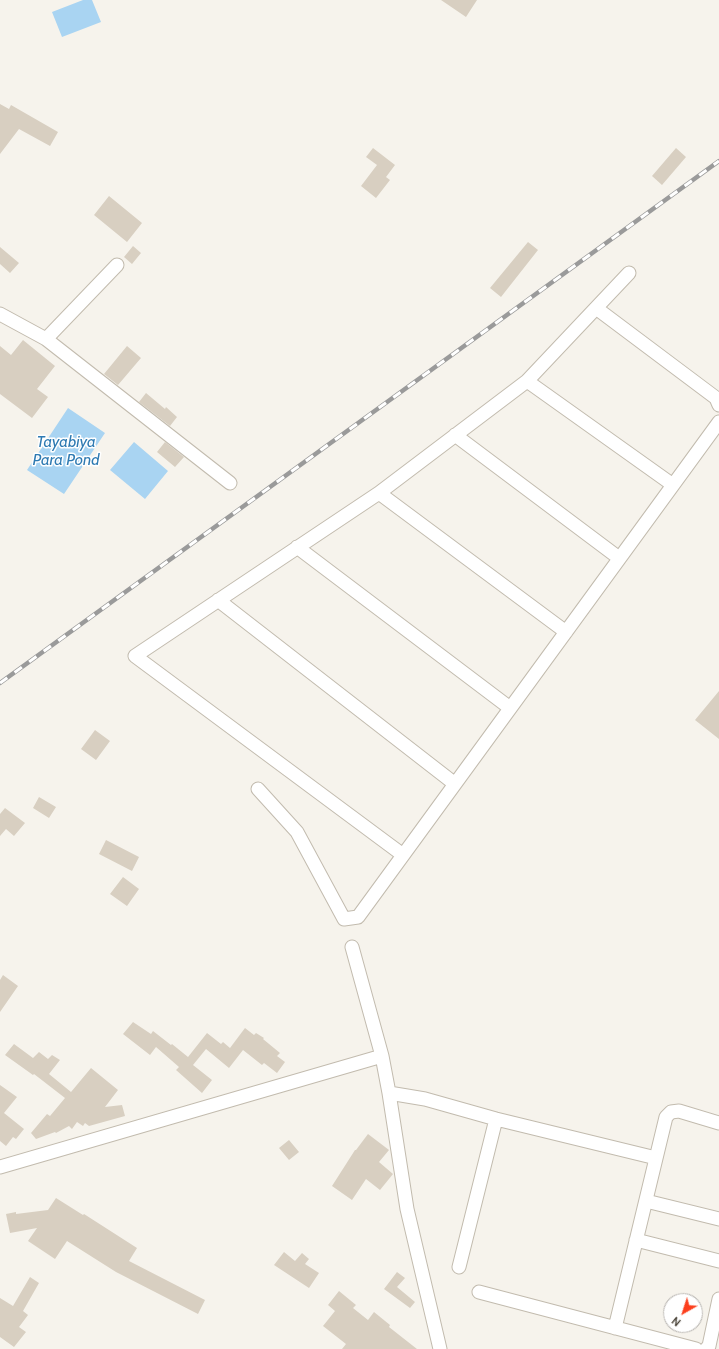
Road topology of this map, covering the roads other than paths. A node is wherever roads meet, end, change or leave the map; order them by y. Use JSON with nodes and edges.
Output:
{"nodes":[{"id":1,"x":116,"y":266,"type":"dead end"},
{"id":2,"x":629,"y":273,"type":"dead end"},
{"id":3,"x":596,"y":308,"type":"junction"},
{"id":4,"x":0,"y":314,"type":"edge"},
{"id":5,"x":46,"y":339,"type":"junction"},
{"id":6,"x":527,"y":381,"type":"junction"},
{"id":7,"x":719,"y":405,"type":"edge"},
{"id":8,"x":719,"y":422,"type":"edge"},
{"id":9,"x":455,"y":436,"type":"junction"},
{"id":10,"x":230,"y":484,"type":"dead end"},
{"id":11,"x":673,"y":485,"type":"junction"},
{"id":12,"x":379,"y":493,"type":"junction"},
{"id":13,"x":297,"y":547,"type":"junction"},
{"id":14,"x":620,"y":558,"type":"junction"},
{"id":15,"x":218,"y":600,"type":"junction"},
{"id":16,"x":566,"y":632,"type":"junction"},
{"id":17,"x":510,"y":708,"type":"junction"},
{"id":18,"x":455,"y":784,"type":"junction"},
{"id":19,"x":258,"y":789,"type":"dead end"},
{"id":20,"x":403,"y":855,"type":"junction"},
{"id":21,"x":352,"y":947,"type":"dead end"},
{"id":22,"x":382,"y":1056,"type":"junction"},
{"id":23,"x":389,"y":1093,"type":"junction"},
{"id":24,"x":496,"y":1119,"type":"junction"},
{"id":25,"x":719,"y":1123,"type":"edge"},
{"id":26,"x":656,"y":1158,"type":"junction"},
{"id":27,"x":0,"y":1166,"type":"edge"},
{"id":28,"x":646,"y":1201,"type":"junction"},
{"id":29,"x":719,"y":1219,"type":"edge"},
{"id":30,"x":636,"y":1240,"type":"junction"},
{"id":31,"x":719,"y":1261,"type":"edge"},
{"id":32,"x":459,"y":1267,"type":"dead end"},
{"id":33,"x":479,"y":1292,"type":"dead end"},
{"id":34,"x":719,"y":1299,"type":"edge"},
{"id":35,"x":615,"y":1328,"type":"junction"},
{"id":36,"x":440,"y":1349,"type":"edge"},
{"id":37,"x":696,"y":1349,"type":"edge"},
{"id":38,"x":706,"y":1349,"type":"edge"}],
"edges":[{"from":1,"to":5,"type":"street"},
{"from":2,"to":3,"type":"street"},
{"from":3,"to":6,"type":"street"},
{"from":3,"to":7,"type":"street"},
{"from":4,"to":5,"type":"street"},
{"from":5,"to":10,"type":"street"},
{"from":6,"to":9,"type":"street"},
{"from":6,"to":11,"type":"street"},
{"from":8,"to":11,"type":"street"},
{"from":9,"to":12,"type":"street"},
{"from":9,"to":14,"type":"street"},
{"from":11,"to":14,"type":"street"},
{"from":12,"to":13,"type":"street"},
{"from":12,"to":16,"type":"street"},
{"from":13,"to":15,"type":"street"},
{"from":13,"to":17,"type":"street"},
{"from":14,"to":16,"type":"street"},
{"from":15,"to":18,"type":"street"},
{"from":15,"to":20,"type":"street"},
{"from":16,"to":17,"type":"street"},
{"from":17,"to":18,"type":"street"},
{"from":18,"to":20,"type":"street"},
{"from":19,"to":20,"type":"street"},
{"from":21,"to":22,"type":"street"},
{"from":22,"to":23,"type":"street"},
{"from":22,"to":27,"type":"street"},
{"from":23,"to":24,"type":"street"},
{"from":23,"to":36,"type":"street"},
{"from":24,"to":26,"type":"street"},
{"from":24,"to":32,"type":"street"},
{"from":25,"to":26,"type":"street"},
{"from":26,"to":28,"type":"street"},
{"from":28,"to":29,"type":"street"},
{"from":28,"to":30,"type":"street"},
{"from":30,"to":31,"type":"street"},
{"from":30,"to":35,"type":"street"},
{"from":33,"to":35,"type":"street"},
{"from":34,"to":38,"type":"street"},
{"from":35,"to":37,"type":"street"}]}
